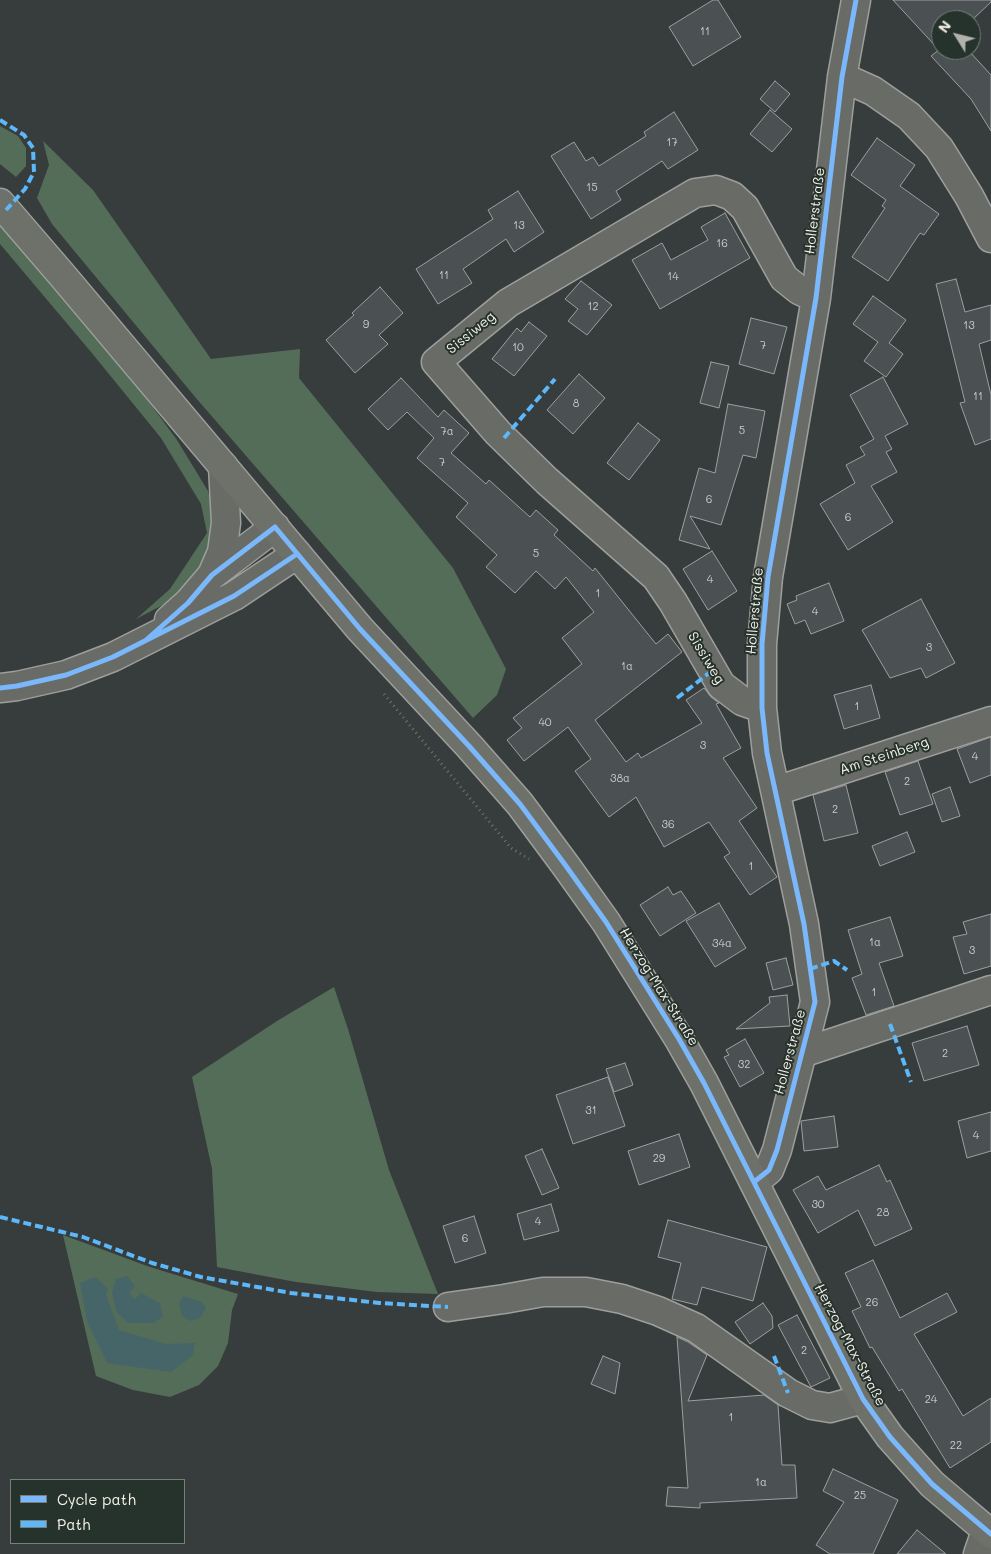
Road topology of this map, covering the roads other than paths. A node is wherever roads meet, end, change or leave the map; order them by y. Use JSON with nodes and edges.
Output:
{"nodes":[{"id":1,"x":856,"y":0,"type":"edge"},
{"id":2,"x":842,"y":77,"type":"junction"},
{"id":3,"x":0,"y":204,"type":"edge"},
{"id":4,"x":991,"y":238,"type":"edge"},
{"id":5,"x":816,"y":298,"type":"junction"},
{"id":6,"x":223,"y":466,"type":"junction"},
{"id":7,"x":275,"y":527,"type":"junction"},
{"id":8,"x":297,"y":554,"type":"junction"},
{"id":9,"x":212,"y":575,"type":"junction"},
{"id":10,"x":145,"y":641,"type":"junction"},
{"id":11,"x":0,"y":688,"type":"edge"},
{"id":12,"x":762,"y":708,"type":"junction"},
{"id":13,"x":991,"y":721,"type":"edge"},
{"id":14,"x":776,"y":791,"type":"junction"},
{"id":15,"x":991,"y":990,"type":"edge"},
{"id":16,"x":802,"y":1053,"type":"junction"},
{"id":17,"x":754,"y":1182,"type":"junction"},
{"id":18,"x":448,"y":1307,"type":"dead end"},
{"id":19,"x":864,"y":1399,"type":"junction"},
{"id":20,"x":985,"y":1539,"type":"edge"}],
"edges":[{"from":1,"to":2,"type":"street","name":"Hollerstraße"},
{"from":2,"to":4,"type":"street"},
{"from":2,"to":5,"type":"street","name":"Hollerstraße"},
{"from":3,"to":6,"type":"main road","name":"Herzog-Max-Straße"},
{"from":5,"to":12,"type":"street","name":"Hollerstraße"},
{"from":5,"to":12,"type":"street","name":"Sissiweg"},
{"from":6,"to":7,"type":"main road","name":"Herzog-Max-Straße"},
{"from":6,"to":9,"type":"street"},
{"from":7,"to":8,"type":"main road","name":"Herzog-Max-Straße"},
{"from":7,"to":9,"type":"street"},
{"from":8,"to":10,"type":"street"},
{"from":8,"to":17,"type":"main road","name":"Herzog-Max-Straße"},
{"from":9,"to":10,"type":"street"},
{"from":10,"to":11,"type":"street"},
{"from":12,"to":14,"type":"street","name":"Hollerstraße"},
{"from":13,"to":14,"type":"street","name":"Am Steinberg"},
{"from":14,"to":16,"type":"street","name":"Hollerstraße"},
{"from":15,"to":16,"type":"street"},
{"from":16,"to":17,"type":"street","name":"Hollerstraße"},
{"from":17,"to":19,"type":"main road","name":"Herzog-Max-Straße"},
{"from":18,"to":19,"type":"street"},
{"from":19,"to":20,"type":"main road","name":"Herzog-Max-Straße"}]}
